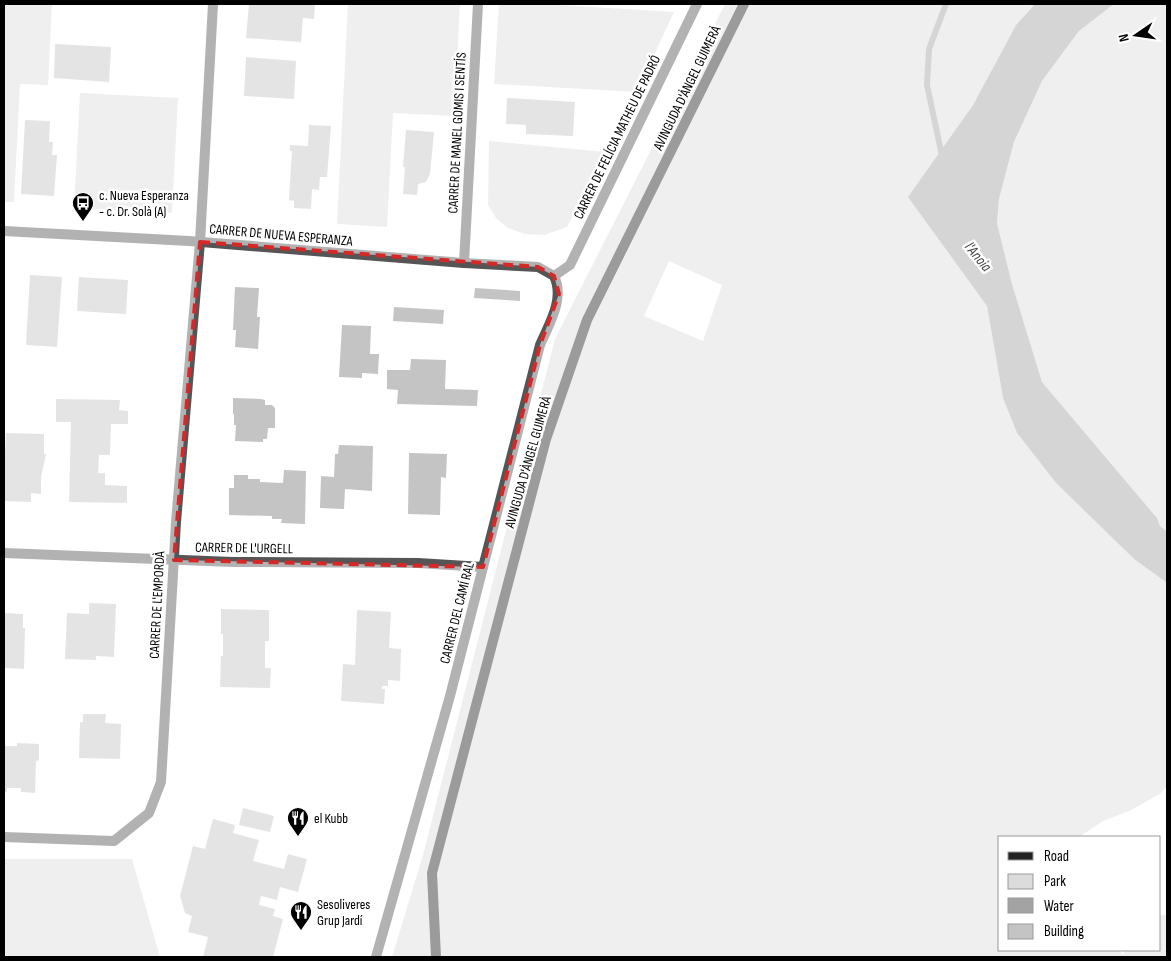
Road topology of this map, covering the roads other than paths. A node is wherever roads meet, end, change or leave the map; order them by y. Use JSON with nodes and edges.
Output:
{"nodes":[{"id":1,"x":213,"y":4,"type":"edge"},
{"id":2,"x":478,"y":4,"type":"edge"},
{"id":3,"x":696,"y":4,"type":"edge"},
{"id":4,"x":744,"y":4,"type":"edge"},
{"id":5,"x":4,"y":231,"type":"edge"},
{"id":6,"x":200,"y":242,"type":"junction"},
{"id":7,"x":464,"y":263,"type":"junction"},
{"id":8,"x":554,"y":276,"type":"junction"},
{"id":9,"x":4,"y":553,"type":"edge"},
{"id":10,"x":174,"y":560,"type":"junction"},
{"id":11,"x":483,"y":567,"type":"junction"},
{"id":12,"x":4,"y":838,"type":"edge"},
{"id":13,"x":376,"y":957,"type":"edge"},
{"id":14,"x":436,"y":957,"type":"edge"}],
"edges":[{"from":1,"to":6,"type":"street","name":"CARRER DE L'EMPORDÀ"},
{"from":2,"to":7,"type":"street","name":"CARRER DE MANEL GOMIS I SENTÍS"},
{"from":3,"to":8,"type":"street","name":"CARRER DE FELÍCIA MATHEU DE PADRÓ"},
{"from":4,"to":14,"type":"street","name":"AVINGUDA D'ÀNGEL GUIMERÀ"},
{"from":5,"to":6,"type":"street","name":"CARRER DE NUEVA ESPERANZA"},
{"from":6,"to":7,"type":"street","name":"CARRER DE NUEVA ESPERANZA"},
{"from":6,"to":10,"type":"street","name":"CARRER DE L'EMPORDÀ"},
{"from":7,"to":8,"type":"street","name":"CARRER DE NUEVA ESPERANZA"},
{"from":8,"to":11,"type":"street","name":"CARRER DEL CAMÍ RAL"},
{"from":9,"to":10,"type":"street","name":"CARRER DE L'URGELL"},
{"from":10,"to":11,"type":"street","name":"CARRER DE L'URGELL"},
{"from":10,"to":12,"type":"street","name":"CARRER DE L'EMPORDÀ"},
{"from":11,"to":13,"type":"street","name":"CARRER DEL CAMÍ RAL"}]}
